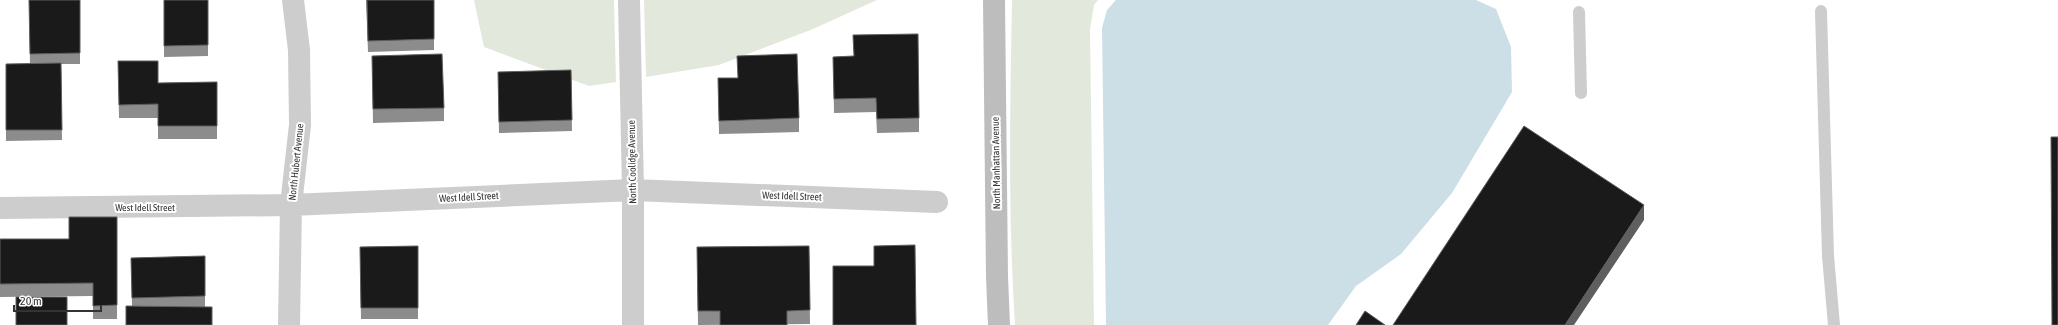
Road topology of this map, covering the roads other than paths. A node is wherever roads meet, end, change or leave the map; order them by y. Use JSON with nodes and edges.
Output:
{"nodes":[{"id":1,"x":293,"y":0,"type":"edge"},
{"id":2,"x":629,"y":0,"type":"edge"},
{"id":3,"x":994,"y":0,"type":"edge"},
{"id":4,"x":1821,"y":10,"type":"dead end"},
{"id":5,"x":1579,"y":12,"type":"dead end"},
{"id":6,"x":1581,"y":93,"type":"dead end"},
{"id":7,"x":633,"y":190,"type":"junction"},
{"id":8,"x":937,"y":202,"type":"dead end"},
{"id":9,"x":291,"y":205,"type":"junction"},
{"id":10,"x":0,"y":208,"type":"edge"},
{"id":11,"x":289,"y":325,"type":"edge"},
{"id":12,"x":633,"y":325,"type":"edge"},
{"id":13,"x":999,"y":325,"type":"edge"},
{"id":14,"x":1834,"y":325,"type":"edge"}],
"edges":[{"from":1,"to":9,"type":"street","name":"North Hubert Avenue"},
{"from":2,"to":7,"type":"street","name":"North Coolidge Avenue"},
{"from":3,"to":13,"type":"street","name":"North Manhattan Avenue"},
{"from":4,"to":14,"type":"lane"},
{"from":5,"to":6,"type":"lane"},
{"from":7,"to":8,"type":"street","name":"West Idell Street"},
{"from":7,"to":9,"type":"street","name":"West Idell Street"},
{"from":7,"to":12,"type":"street","name":"North Coolidge Avenue"},
{"from":9,"to":10,"type":"street","name":"West Idell Street"},
{"from":9,"to":11,"type":"street","name":"North Hubert Avenue"}]}
